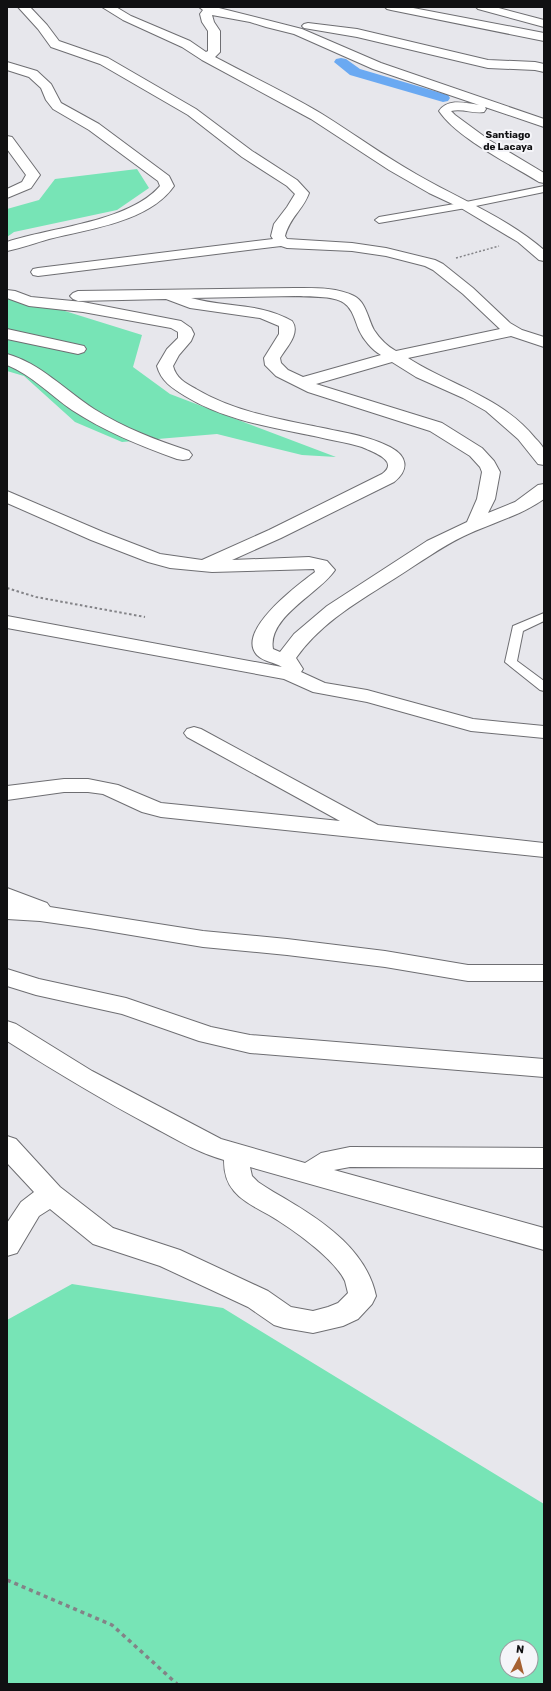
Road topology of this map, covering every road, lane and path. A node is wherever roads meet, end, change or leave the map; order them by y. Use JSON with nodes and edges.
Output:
{"nodes":[{"id":1,"x":24,"y":7,"type":"edge"},
{"id":2,"x":108,"y":7,"type":"edge"},
{"id":3,"x":391,"y":7,"type":"edge"},
{"id":4,"x":482,"y":7,"type":"edge"},
{"id":5,"x":208,"y":8,"type":"edge"},
{"id":6,"x":253,"y":19,"type":"junction"},
{"id":7,"x":544,"y":24,"type":"edge"},
{"id":8,"x":544,"y":37,"type":"edge"},
{"id":9,"x":206,"y":57,"type":"junction"},
{"id":10,"x":7,"y":66,"type":"edge"},
{"id":11,"x":544,"y":68,"type":"edge"},
{"id":12,"x":535,"y":123,"type":"edge"},
{"id":13,"x":544,"y":134,"type":"edge"},
{"id":14,"x":7,"y":140,"type":"edge"},
{"id":15,"x":544,"y":179,"type":"edge"},
{"id":16,"x":544,"y":189,"type":"edge"},
{"id":17,"x":7,"y":194,"type":"edge"},
{"id":18,"x":466,"y":205,"type":"junction"},
{"id":19,"x":379,"y":220,"type":"dead end"},
{"id":20,"x":523,"y":239,"type":"junction"},
{"id":21,"x":282,"y":242,"type":"junction"},
{"id":22,"x":7,"y":248,"type":"edge"},
{"id":23,"x":544,"y":257,"type":"edge"},
{"id":24,"x":434,"y":265,"type":"junction"},
{"id":25,"x":38,"y":272,"type":"dead end"},
{"id":26,"x":9,"y":294,"type":"edge"},
{"id":27,"x":169,"y":294,"type":"junction"},
{"id":28,"x":514,"y":331,"type":"junction"},
{"id":29,"x":7,"y":334,"type":"edge"},
{"id":30,"x":544,"y":342,"type":"edge"},
{"id":31,"x":78,"y":349,"type":"dead end"},
{"id":32,"x":392,"y":357,"type":"junction"},
{"id":33,"x":7,"y":360,"type":"edge"},
{"id":34,"x":301,"y":383,"type":"junction"},
{"id":35,"x":183,"y":455,"type":"dead end"},
{"id":36,"x":544,"y":460,"type":"edge"},
{"id":37,"x":544,"y":489,"type":"edge"},
{"id":38,"x":7,"y":496,"type":"edge"},
{"id":39,"x":474,"y":525,"type":"junction"},
{"id":40,"x":205,"y":565,"type":"junction"},
{"id":41,"x":7,"y":588,"type":"edge"},
{"id":42,"x":145,"y":617,"type":"dead end"},
{"id":43,"x":544,"y":617,"type":"edge"},
{"id":44,"x":7,"y":622,"type":"edge"},
{"id":45,"x":287,"y":667,"type":"junction"},
{"id":46,"x":544,"y":687,"type":"edge"},
{"id":47,"x":544,"y":732,"type":"edge"},
{"id":48,"x":194,"y":733,"type":"dead end"},
{"id":49,"x":7,"y":793,"type":"edge"},
{"id":50,"x":377,"y":832,"type":"junction"},
{"id":51,"x":544,"y":850,"type":"edge"},
{"id":52,"x":7,"y":895,"type":"edge"},
{"id":53,"x":7,"y":912,"type":"edge"},
{"id":54,"x":40,"y":913,"type":"junction"},
{"id":55,"x":544,"y":973,"type":"edge"},
{"id":56,"x":7,"y":977,"type":"edge"},
{"id":57,"x":7,"y":1030,"type":"edge"},
{"id":58,"x":544,"y":1068,"type":"edge"},
{"id":59,"x":7,"y":1146,"type":"edge"},
{"id":60,"x":237,"y":1154,"type":"junction"},
{"id":61,"x":544,"y":1158,"type":"edge"},
{"id":62,"x":307,"y":1174,"type":"junction"},
{"id":63,"x":51,"y":1194,"type":"junction"},
{"id":64,"x":544,"y":1239,"type":"edge"},
{"id":65,"x":7,"y":1245,"type":"edge"},
{"id":66,"x":7,"y":1580,"type":"edge"},
{"id":67,"x":177,"y":1684,"type":"edge"}],
"edges":[{"from":1,"to":21,"type":"street"},
{"from":2,"to":9,"type":"street"},
{"from":3,"to":8,"type":"street"},
{"from":4,"to":7,"type":"street"},
{"from":5,"to":6,"type":"street"},
{"from":5,"to":9,"type":"street"},
{"from":6,"to":11,"type":"street"},
{"from":6,"to":12,"type":"street"},
{"from":9,"to":18,"type":"street"},
{"from":10,"to":22,"type":"street"},
{"from":12,"to":13,"type":"street"},
{"from":12,"to":15,"type":"street"},
{"from":14,"to":17,"type":"street"},
{"from":16,"to":18,"type":"lane"},
{"from":18,"to":19,"type":"lane"},
{"from":18,"to":20,"type":"street"},
{"from":20,"to":23,"type":"street"},
{"from":20,"to":24,"type":"path"},
{"from":21,"to":24,"type":"street"},
{"from":21,"to":25,"type":"street"},
{"from":24,"to":28,"type":"street"},
{"from":26,"to":27,"type":"street"},
{"from":26,"to":40,"type":"street"},
{"from":27,"to":32,"type":"street"},
{"from":27,"to":34,"type":"street"},
{"from":28,"to":30,"type":"street"},
{"from":28,"to":32,"type":"street"},
{"from":29,"to":31,"type":"street"},
{"from":32,"to":34,"type":"street"},
{"from":32,"to":36,"type":"street"},
{"from":33,"to":35,"type":"street"},
{"from":34,"to":39,"type":"street"},
{"from":37,"to":39,"type":"street"},
{"from":38,"to":40,"type":"street"},
{"from":39,"to":45,"type":"street"},
{"from":40,"to":45,"type":"street"},
{"from":41,"to":42,"type":"path"},
{"from":43,"to":46,"type":"lane"},
{"from":44,"to":45,"type":"street"},
{"from":45,"to":47,"type":"street"},
{"from":48,"to":50,"type":"street"},
{"from":49,"to":50,"type":"street"},
{"from":50,"to":51,"type":"street"},
{"from":52,"to":54,"type":"street"},
{"from":53,"to":54,"type":"street"},
{"from":54,"to":55,"type":"street"},
{"from":56,"to":58,"type":"street"},
{"from":57,"to":60,"type":"street"},
{"from":59,"to":63,"type":"street"},
{"from":60,"to":62,"type":"street"},
{"from":60,"to":63,"type":"street"},
{"from":61,"to":62,"type":"street"},
{"from":62,"to":64,"type":"street"},
{"from":63,"to":65,"type":"street"},
{"from":66,"to":67,"type":"path"}]}
